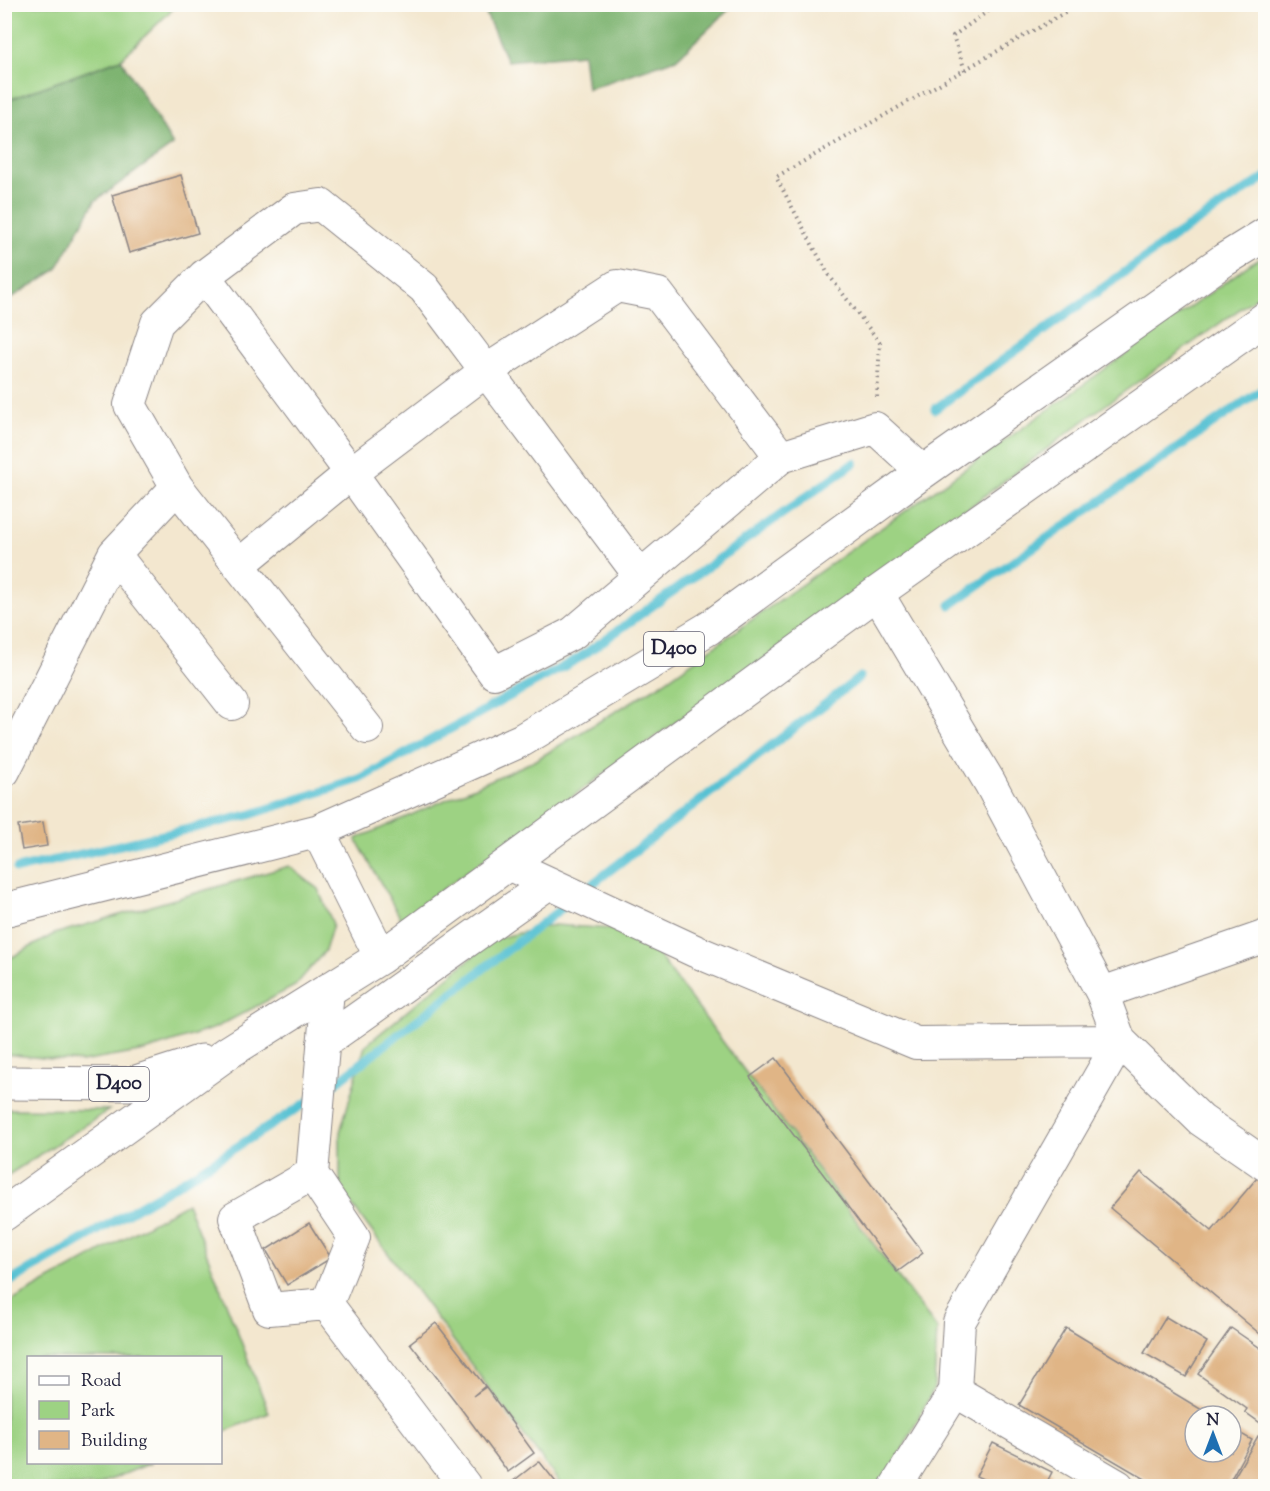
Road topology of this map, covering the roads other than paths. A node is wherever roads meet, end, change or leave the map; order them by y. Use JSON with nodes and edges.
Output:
{"nodes":[{"id":1,"x":1266,"y":234,"type":"edge"},
{"id":2,"x":204,"y":276,"type":"junction"},
{"id":3,"x":1266,"y":318,"type":"edge"},
{"id":4,"x":486,"y":371,"type":"junction"},
{"id":5,"x":781,"y":457,"type":"junction"},
{"id":6,"x":923,"y":472,"type":"junction"},
{"id":7,"x":351,"y":473,"type":"junction"},
{"id":8,"x":177,"y":486,"type":"junction"},
{"id":9,"x":114,"y":554,"type":"junction"},
{"id":10,"x":239,"y":565,"type":"junction"},
{"id":11,"x":640,"y":576,"type":"junction"},
{"id":12,"x":877,"y":593,"type":"junction"},
{"id":13,"x":232,"y":704,"type":"dead end"},
{"id":14,"x":367,"y":728,"type":"dead end"},
{"id":15,"x":4,"y":771,"type":"edge"},
{"id":16,"x":318,"y":831,"type":"junction"},
{"id":17,"x":508,"y":864,"type":"junction"},
{"id":18,"x":549,"y":883,"type":"junction"},
{"id":19,"x":4,"y":910,"type":"edge"},
{"id":20,"x":1266,"y":936,"type":"edge"},
{"id":21,"x":381,"y":957,"type":"junction"},
{"id":22,"x":328,"y":990,"type":"junction"},
{"id":23,"x":1102,"y":993,"type":"junction"},
{"id":24,"x":1120,"y":1041,"type":"junction"},
{"id":25,"x":323,"y":1043,"type":"junction"},
{"id":26,"x":229,"y":1052,"type":"junction"},
{"id":27,"x":4,"y":1083,"type":"edge"},
{"id":28,"x":1266,"y":1165,"type":"edge"},
{"id":29,"x":312,"y":1174,"type":"junction"},
{"id":30,"x":4,"y":1214,"type":"edge"},
{"id":31,"x":327,"y":1304,"type":"junction"},
{"id":32,"x":955,"y":1391,"type":"junction"},
{"id":33,"x":465,"y":1486,"type":"edge"},
{"id":34,"x":896,"y":1486,"type":"edge"},
{"id":35,"x":1118,"y":1486,"type":"edge"}],
"edges":[{"from":1,"to":6,"type":"highway","number":"D400"},
{"from":2,"to":4,"type":"street"},
{"from":2,"to":7,"type":"street"},
{"from":2,"to":8,"type":"street"},
{"from":3,"to":12,"type":"highway","number":"D400"},
{"from":4,"to":5,"type":"street"},
{"from":4,"to":7,"type":"street"},
{"from":4,"to":11,"type":"street"},
{"from":5,"to":6,"type":"street"},
{"from":5,"to":11,"type":"street"},
{"from":6,"to":16,"type":"highway","number":"D400"},
{"from":7,"to":10,"type":"street"},
{"from":7,"to":11,"type":"street"},
{"from":8,"to":9,"type":"street"},
{"from":8,"to":10,"type":"street"},
{"from":9,"to":13,"type":"street"},
{"from":9,"to":15,"type":"street"},
{"from":10,"to":14,"type":"street"},
{"from":12,"to":17,"type":"highway","number":"D400"},
{"from":12,"to":23,"type":"street"},
{"from":16,"to":19,"type":"highway","number":"D400"},
{"from":16,"to":21,"type":"highway"},
{"from":17,"to":18,"type":"street"},
{"from":17,"to":21,"type":"highway","number":"D400"},
{"from":18,"to":24,"type":"street"},
{"from":18,"to":25,"type":"street"},
{"from":20,"to":23,"type":"street"},
{"from":21,"to":22,"type":"highway","number":"D400"},
{"from":22,"to":25,"type":"street"},
{"from":22,"to":26,"type":"highway","number":"D400"},
{"from":23,"to":24,"type":"street"},
{"from":24,"to":28,"type":"street"},
{"from":24,"to":32,"type":"street"},
{"from":25,"to":29,"type":"street"},
{"from":26,"to":27,"type":"highway","number":"D400"},
{"from":26,"to":30,"type":"highway"},
{"from":29,"to":31,"type":"street"},
{"from":29,"to":31,"type":"street"},
{"from":31,"to":33,"type":"street"},
{"from":32,"to":34,"type":"street"},
{"from":32,"to":35,"type":"street"}]}
